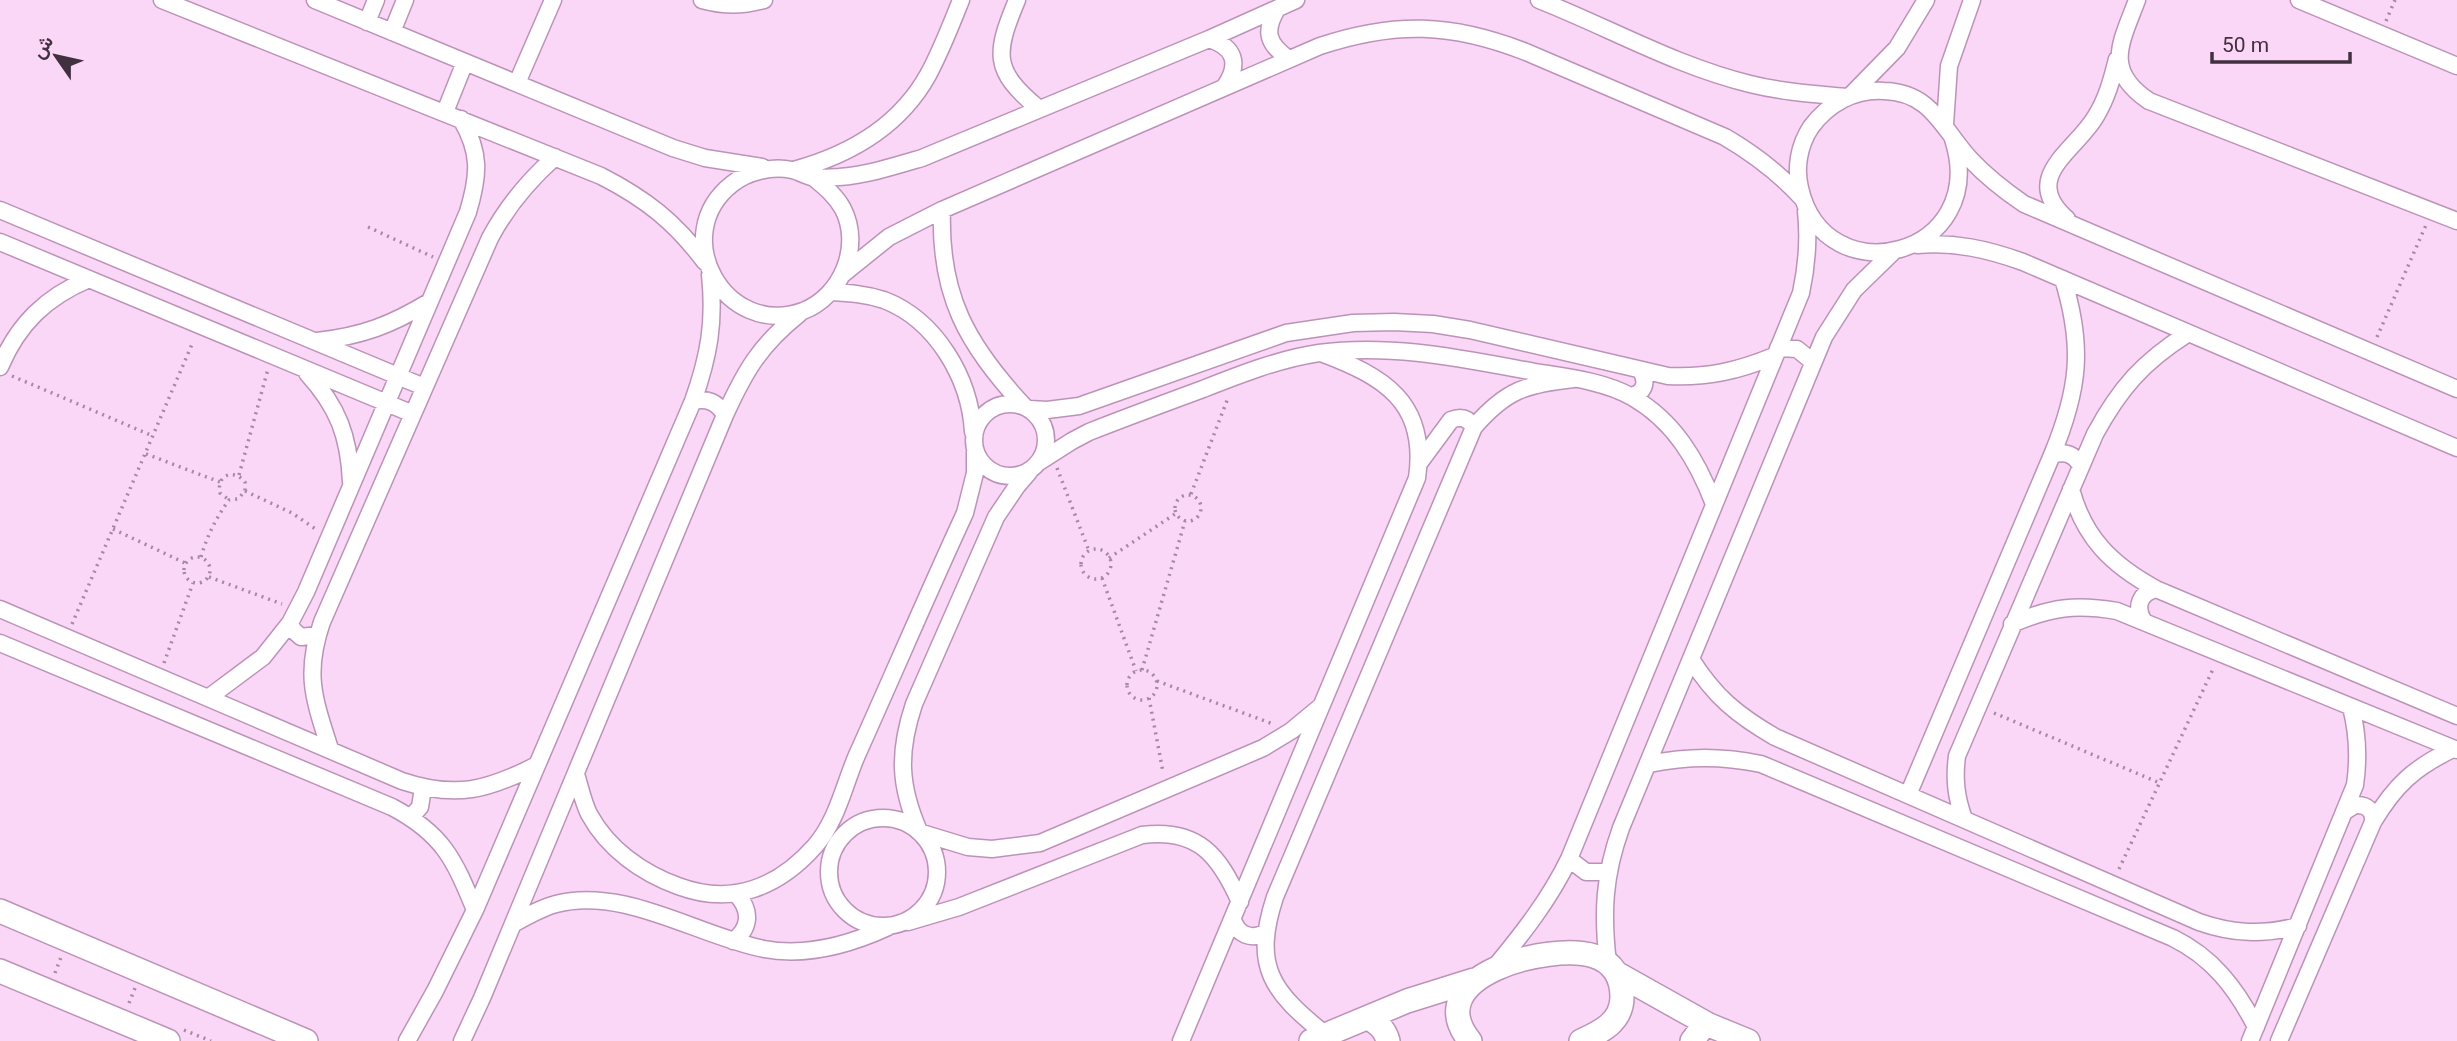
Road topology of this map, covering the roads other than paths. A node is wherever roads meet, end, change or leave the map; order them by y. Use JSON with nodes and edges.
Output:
{"nodes":[{"id":1,"x":162,"y":0,"type":"edge"},
{"id":2,"x":315,"y":0,"type":"edge"},
{"id":3,"x":376,"y":0,"type":"edge"},
{"id":4,"x":405,"y":0,"type":"edge"},
{"id":5,"x":553,"y":0,"type":"edge"},
{"id":6,"x":702,"y":0,"type":"edge"},
{"id":7,"x":764,"y":0,"type":"edge"},
{"id":8,"x":961,"y":0,"type":"edge"},
{"id":9,"x":1017,"y":0,"type":"edge"},
{"id":10,"x":1296,"y":0,"type":"edge"},
{"id":11,"x":1926,"y":0,"type":"edge"},
{"id":12,"x":1972,"y":0,"type":"edge"},
{"id":13,"x":2137,"y":0,"type":"edge"},
{"id":14,"x":1543,"y":1,"type":"edge"},
{"id":15,"x":2301,"y":1,"type":"edge"},
{"id":16,"x":1277,"y":9,"type":"junction"},
{"id":17,"x":367,"y":22,"type":"junction"},
{"id":18,"x":392,"y":32,"type":"junction"},
{"id":19,"x":1209,"y":39,"type":"junction"},
{"id":20,"x":2119,"y":50,"type":"junction"},
{"id":21,"x":1289,"y":59,"type":"junction"},
{"id":22,"x":465,"y":62,"type":"junction"},
{"id":23,"x":2457,"y":66,"type":"edge"},
{"id":24,"x":517,"y":83,"type":"junction"},
{"id":25,"x":1225,"y":86,"type":"junction"},
{"id":26,"x":1849,"y":96,"type":"junction"},
{"id":27,"x":1038,"y":108,"type":"junction"},
{"id":28,"x":445,"y":112,"type":"junction"},
{"id":29,"x":461,"y":119,"type":"junction"},
{"id":30,"x":1945,"y":124,"type":"junction"},
{"id":31,"x":1953,"y":139,"type":"junction"},
{"id":32,"x":555,"y":157,"type":"junction"},
{"id":33,"x":772,"y":169,"type":"junction"},
{"id":34,"x":793,"y":170,"type":"junction"},
{"id":35,"x":814,"y":178,"type":"junction"},
{"id":36,"x":1803,"y":201,"type":"junction"},
{"id":37,"x":0,"y":210,"type":"edge"},
{"id":38,"x":942,"y":210,"type":"junction"},
{"id":39,"x":2457,"y":221,"type":"edge"},
{"id":40,"x":2071,"y":223,"type":"junction"},
{"id":41,"x":0,"y":243,"type":"edge"},
{"id":42,"x":1912,"y":246,"type":"junction"},
{"id":43,"x":1894,"y":251,"type":"junction"},
{"id":44,"x":709,"y":268,"type":"junction"},
{"id":45,"x":843,"y":274,"type":"junction"},
{"id":46,"x":89,"y":279,"type":"junction"},
{"id":47,"x":2063,"y":279,"type":"junction"},
{"id":48,"x":831,"y":292,"type":"junction"},
{"id":49,"x":429,"y":302,"type":"junction"},
{"id":50,"x":804,"y":310,"type":"junction"},
{"id":51,"x":2187,"y":334,"type":"junction"},
{"id":52,"x":316,"y":341,"type":"junction"},
{"id":53,"x":4,"y":344,"type":"edge"},
{"id":54,"x":1776,"y":352,"type":"junction"},
{"id":55,"x":1321,"y":353,"type":"junction"},
{"id":56,"x":1813,"y":362,"type":"junction"},
{"id":57,"x":0,"y":369,"type":"edge"},
{"id":58,"x":303,"y":369,"type":"junction"},
{"id":59,"x":1641,"y":371,"type":"junction"},
{"id":60,"x":398,"y":376,"type":"junction"},
{"id":61,"x":1574,"y":379,"type":"junction"},
{"id":62,"x":424,"y":387,"type":"junction"},
{"id":63,"x":2457,"y":389,"type":"edge"},
{"id":64,"x":1630,"y":396,"type":"junction"},
{"id":65,"x":693,"y":401,"type":"junction"},
{"id":66,"x":386,"y":403,"type":"junction"},
{"id":67,"x":1027,"y":408,"type":"junction"},
{"id":68,"x":413,"y":414,"type":"junction"},
{"id":69,"x":725,"y":415,"type":"junction"},
{"id":70,"x":1474,"y":427,"type":"junction"},
{"id":71,"x":974,"y":445,"type":"junction"},
{"id":72,"x":2457,"y":448,"type":"edge"},
{"id":73,"x":2052,"y":455,"type":"junction"},
{"id":74,"x":1420,"y":462,"type":"junction"},
{"id":75,"x":1040,"y":463,"type":"junction"},
{"id":76,"x":2081,"y":466,"type":"junction"},
{"id":77,"x":351,"y":486,"type":"junction"},
{"id":78,"x":2071,"y":489,"type":"junction"},
{"id":79,"x":1714,"y":504,"type":"junction"},
{"id":80,"x":2156,"y":589,"type":"junction"},
{"id":81,"x":0,"y":609,"type":"edge"},
{"id":82,"x":293,"y":616,"type":"junction"},
{"id":83,"x":2143,"y":620,"type":"junction"},
{"id":84,"x":2012,"y":624,"type":"junction"},
{"id":85,"x":317,"y":635,"type":"junction"},
{"id":86,"x":73,"y":642,"type":"junction"},
{"id":87,"x":0,"y":643,"type":"edge"},
{"id":88,"x":1691,"y":659,"type":"junction"},
{"id":89,"x":69,"y":671,"type":"junction"},
{"id":90,"x":208,"y":698,"type":"junction"},
{"id":91,"x":1324,"y":703,"type":"junction"},
{"id":92,"x":2351,"y":706,"type":"junction"},
{"id":93,"x":2457,"y":716,"type":"edge"},
{"id":94,"x":1775,"y":737,"type":"junction"},
{"id":95,"x":330,"y":749,"type":"junction"},
{"id":96,"x":2455,"y":749,"type":"edge"},
{"id":97,"x":1649,"y":764,"type":"junction"},
{"id":98,"x":1761,"y":764,"type":"junction"},
{"id":99,"x":537,"y":765,"type":"junction"},
{"id":100,"x":576,"y":774,"type":"junction"},
{"id":101,"x":423,"y":788,"type":"junction"},
{"id":102,"x":1908,"y":795,"type":"junction"},
{"id":103,"x":2347,"y":810,"type":"junction"},
{"id":104,"x":411,"y":817,"type":"junction"},
{"id":105,"x":832,"y":819,"type":"junction"},
{"id":106,"x":1964,"y":819,"type":"junction"},
{"id":107,"x":2373,"y":822,"type":"junction"},
{"id":108,"x":920,"y":832,"type":"junction"},
{"id":109,"x":836,"y":847,"type":"junction"},
{"id":110,"x":806,"y":855,"type":"junction"},
{"id":111,"x":1569,"y":859,"type":"junction"},
{"id":112,"x":1608,"y":872,"type":"junction"},
{"id":113,"x":737,"y":895,"type":"junction"},
{"id":114,"x":1240,"y":902,"type":"junction"},
{"id":115,"x":475,"y":910,"type":"junction"},
{"id":116,"x":0,"y":911,"type":"edge"},
{"id":117,"x":1233,"y":920,"type":"junction"},
{"id":118,"x":908,"y":922,"type":"junction"},
{"id":119,"x":2199,"y":922,"type":"junction"},
{"id":120,"x":513,"y":924,"type":"junction"},
{"id":121,"x":2298,"y":926,"type":"junction"},
{"id":122,"x":888,"y":927,"type":"junction"},
{"id":123,"x":1265,"y":933,"type":"junction"},
{"id":124,"x":733,"y":940,"type":"junction"},
{"id":125,"x":2188,"y":945,"type":"junction"},
{"id":126,"x":1613,"y":969,"type":"junction"},
{"id":127,"x":0,"y":971,"type":"edge"},
{"id":128,"x":1483,"y":975,"type":"junction"},
{"id":129,"x":1368,"y":1017,"type":"junction"},
{"id":130,"x":1710,"y":1025,"type":"junction"},
{"id":131,"x":2253,"y":1034,"type":"edge"},
{"id":132,"x":1319,"y":1038,"type":"edge"},
{"id":133,"x":168,"y":1041,"type":"edge"},
{"id":134,"x":306,"y":1041,"type":"edge"},
{"id":135,"x":407,"y":1041,"type":"edge"},
{"id":136,"x":462,"y":1041,"type":"edge"},
{"id":137,"x":1181,"y":1041,"type":"edge"},
{"id":138,"x":1388,"y":1041,"type":"edge"},
{"id":139,"x":1469,"y":1041,"type":"edge"},
{"id":140,"x":1581,"y":1041,"type":"edge"},
{"id":141,"x":1692,"y":1041,"type":"edge"},
{"id":142,"x":1748,"y":1041,"type":"edge"},
{"id":143,"x":2279,"y":1041,"type":"edge"}],
"edges":[{"from":1,"to":28,"type":"street"},
{"from":2,"to":17,"type":"street"},
{"from":3,"to":17,"type":"street"},
{"from":4,"to":18,"type":"street"},
{"from":5,"to":24,"type":"street"},
{"from":6,"to":7,"type":"street"},
{"from":8,"to":34,"type":"street"},
{"from":9,"to":27,"type":"street"},
{"from":10,"to":16,"type":"street"},
{"from":11,"to":26,"type":"street"},
{"from":12,"to":30,"type":"street"},
{"from":13,"to":20,"type":"street"},
{"from":14,"to":26,"type":"street"},
{"from":15,"to":23,"type":"street"},
{"from":16,"to":19,"type":"street"},
{"from":16,"to":21,"type":"street"},
{"from":17,"to":18,"type":"street"},
{"from":18,"to":22,"type":"street"},
{"from":19,"to":25,"type":"street"},
{"from":19,"to":27,"type":"street"},
{"from":20,"to":39,"type":"street"},
{"from":20,"to":40,"type":"street"},
{"from":21,"to":25,"type":"street"},
{"from":21,"to":36,"type":"street"},
{"from":22,"to":24,"type":"street"},
{"from":22,"to":28,"type":"street"},
{"from":24,"to":33,"type":"street"},
{"from":25,"to":38,"type":"street"},
{"from":26,"to":30,"type":"street"},
{"from":26,"to":36,"type":"street"},
{"from":27,"to":35,"type":"street"},
{"from":28,"to":29,"type":"street"},
{"from":29,"to":32,"type":"street"},
{"from":29,"to":49,"type":"street"},
{"from":30,"to":31,"type":"street"},
{"from":31,"to":40,"type":"street"},
{"from":31,"to":42,"type":"street"},
{"from":32,"to":44,"type":"street"},
{"from":32,"to":62,"type":"street"},
{"from":33,"to":34,"type":"street"},
{"from":33,"to":44,"type":"street"},
{"from":34,"to":35,"type":"street"},
{"from":35,"to":45,"type":"street"},
{"from":36,"to":43,"type":"street"},
{"from":36,"to":54,"type":"street"},
{"from":37,"to":52,"type":"street"},
{"from":38,"to":45,"type":"street"},
{"from":38,"to":67,"type":"street"},
{"from":40,"to":63,"type":"street"},
{"from":41,"to":46,"type":"street"},
{"from":42,"to":43,"type":"street"},
{"from":42,"to":47,"type":"street"},
{"from":43,"to":56,"type":"street"},
{"from":44,"to":50,"type":"street"},
{"from":44,"to":65,"type":"street"},
{"from":45,"to":48,"type":"street"},
{"from":46,"to":53,"type":"street"},
{"from":46,"to":58,"type":"street"},
{"from":47,"to":51,"type":"street"},
{"from":47,"to":73,"type":"street"},
{"from":48,"to":50,"type":"street"},
{"from":48,"to":71,"type":"street"},
{"from":49,"to":52,"type":"street"},
{"from":49,"to":60,"type":"street"},
{"from":50,"to":69,"type":"street"},
{"from":51,"to":72,"type":"street"},
{"from":51,"to":76,"type":"street"},
{"from":52,"to":60,"type":"street"},
{"from":53,"to":57,"type":"street"},
{"from":54,"to":56,"type":"street"},
{"from":54,"to":59,"type":"street"},
{"from":54,"to":79,"type":"street"},
{"from":55,"to":61,"type":"street"},
{"from":55,"to":74,"type":"street"},
{"from":55,"to":75,"type":"street"},
{"from":56,"to":88,"type":"street"},
{"from":58,"to":66,"type":"street"},
{"from":58,"to":77,"type":"street"},
{"from":59,"to":64,"type":"street"},
{"from":59,"to":67,"type":"street"},
{"from":60,"to":62,"type":"street"},
{"from":60,"to":66,"type":"street"},
{"from":61,"to":64,"type":"street"},
{"from":61,"to":70,"type":"street"},
{"from":62,"to":68,"type":"street"},
{"from":64,"to":79,"type":"street"},
{"from":65,"to":69,"type":"street"},
{"from":65,"to":99,"type":"street"},
{"from":66,"to":68,"type":"street"},
{"from":66,"to":77,"type":"street"},
{"from":67,"to":71,"type":"street"},
{"from":67,"to":75,"type":"street"},
{"from":68,"to":85,"type":"street"},
{"from":69,"to":100,"type":"street"},
{"from":70,"to":74,"type":"street"},
{"from":70,"to":123,"type":"street"},
{"from":71,"to":75,"type":"street"},
{"from":71,"to":105,"type":"street"},
{"from":73,"to":76,"type":"street"},
{"from":73,"to":102,"type":"street"},
{"from":74,"to":91,"type":"street"},
{"from":75,"to":108,"type":"street"},
{"from":76,"to":78,"type":"street"},
{"from":77,"to":82,"type":"street"},
{"from":78,"to":80,"type":"street"},
{"from":78,"to":84,"type":"street"},
{"from":79,"to":111,"type":"street"},
{"from":80,"to":83,"type":"street"},
{"from":80,"to":93,"type":"street"},
{"from":81,"to":86,"type":"street"},
{"from":82,"to":85,"type":"street"},
{"from":82,"to":90,"type":"street"},
{"from":83,"to":84,"type":"street"},
{"from":83,"to":92,"type":"street"},
{"from":84,"to":106,"type":"street"},
{"from":85,"to":95,"type":"street"},
{"from":86,"to":89,"type":"street"},
{"from":86,"to":90,"type":"street"},
{"from":87,"to":89,"type":"street"},
{"from":88,"to":94,"type":"street"},
{"from":88,"to":97,"type":"street"},
{"from":89,"to":104,"type":"street"},
{"from":90,"to":95,"type":"street"},
{"from":91,"to":108,"type":"street"},
{"from":91,"to":114,"type":"street"},
{"from":92,"to":96,"type":"street"},
{"from":92,"to":103,"type":"street"},
{"from":94,"to":98,"type":"street"},
{"from":94,"to":102,"type":"street"},
{"from":95,"to":101,"type":"street"},
{"from":96,"to":107,"type":"street"},
{"from":97,"to":98,"type":"street"},
{"from":97,"to":112,"type":"street"},
{"from":98,"to":125,"type":"street"},
{"from":99,"to":101,"type":"street"},
{"from":99,"to":115,"type":"street"},
{"from":100,"to":113,"type":"street"},
{"from":100,"to":120,"type":"street"},
{"from":101,"to":104,"type":"street"},
{"from":102,"to":106,"type":"street"},
{"from":103,"to":107,"type":"street"},
{"from":103,"to":121,"type":"street"},
{"from":104,"to":115,"type":"street"},
{"from":105,"to":109,"type":"street"},
{"from":105,"to":110,"type":"street"},
{"from":106,"to":119,"type":"street"},
{"from":107,"to":143,"type":"street"},
{"from":108,"to":109,"type":"street"},
{"from":108,"to":118,"type":"street"},
{"from":109,"to":110,"type":"street"},
{"from":109,"to":122,"type":"street"},
{"from":110,"to":113,"type":"street"},
{"from":111,"to":112,"type":"street"},
{"from":111,"to":128,"type":"street"},
{"from":112,"to":126,"type":"street"},
{"from":113,"to":124,"type":"street"},
{"from":114,"to":117,"type":"street"},
{"from":114,"to":118,"type":"street"},
{"from":115,"to":135,"type":"street"},
{"from":116,"to":134,"type":"street"},
{"from":117,"to":123,"type":"street"},
{"from":117,"to":137,"type":"street"},
{"from":118,"to":122,"type":"street"},
{"from":119,"to":121,"type":"street"},
{"from":119,"to":125,"type":"street"},
{"from":120,"to":124,"type":"street"},
{"from":120,"to":136,"type":"street"},
{"from":121,"to":131,"type":"street"},
{"from":122,"to":124,"type":"street"},
{"from":123,"to":132,"type":"street"},
{"from":125,"to":131,"type":"street"},
{"from":126,"to":128,"type":"street"},
{"from":126,"to":130,"type":"street"},
{"from":126,"to":140,"type":"street"},
{"from":127,"to":133,"type":"street"},
{"from":128,"to":129,"type":"street"},
{"from":128,"to":139,"type":"street"},
{"from":129,"to":132,"type":"street"},
{"from":129,"to":138,"type":"street"},
{"from":130,"to":141,"type":"street"},
{"from":130,"to":142,"type":"street"}]}
